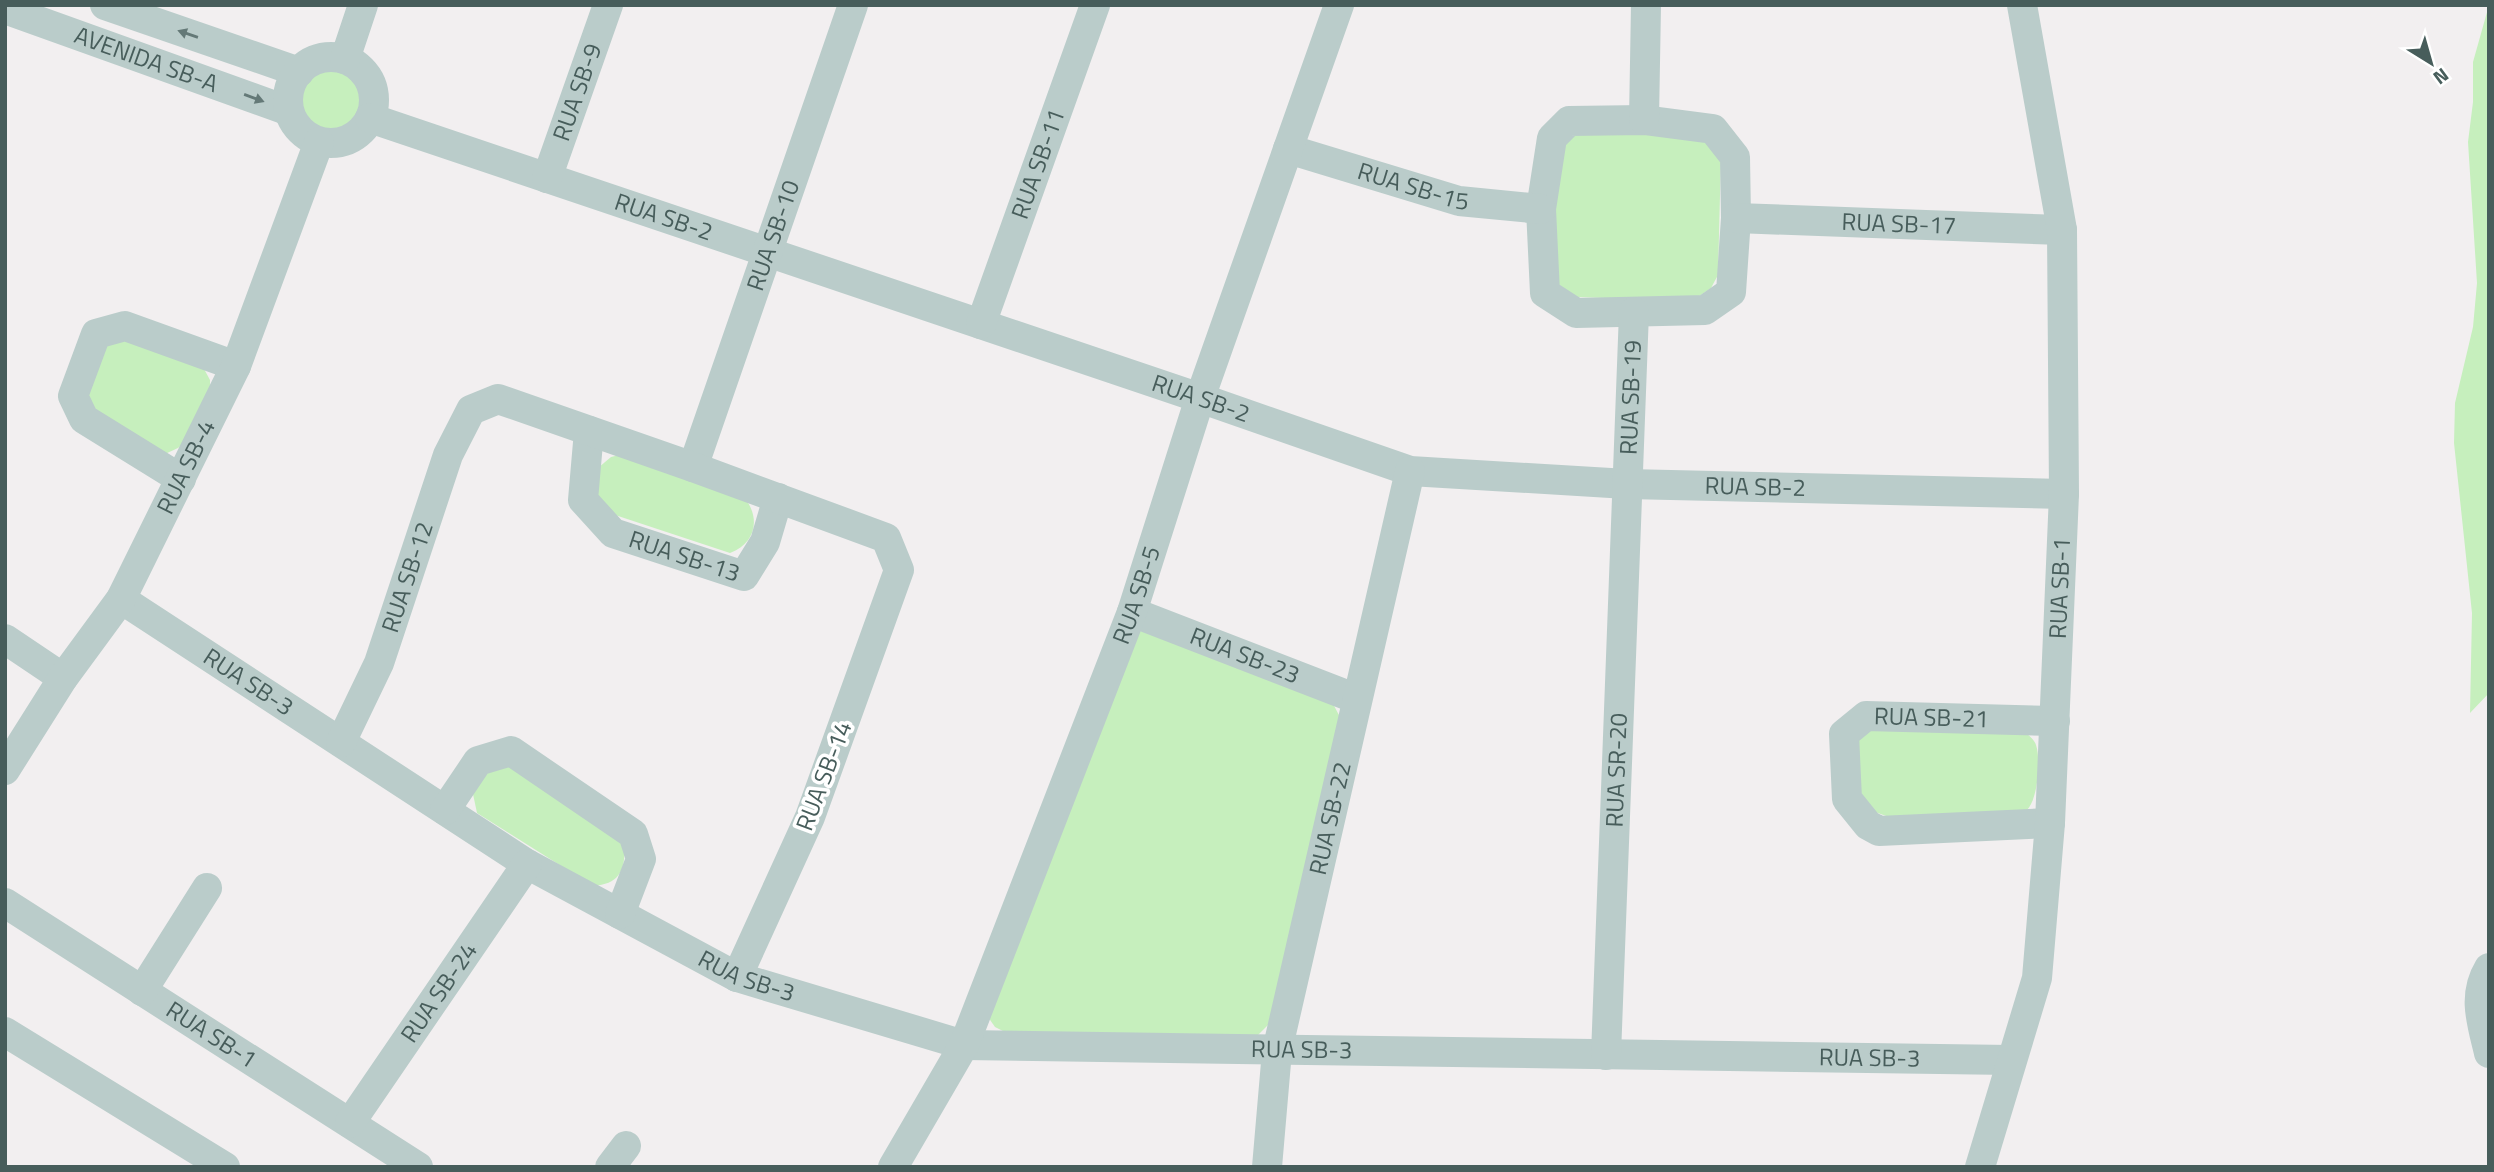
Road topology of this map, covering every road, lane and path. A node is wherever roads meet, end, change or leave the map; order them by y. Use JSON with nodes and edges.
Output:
{"nodes":[{"id":1,"x":105,"y":5,"type":"edge"},
{"id":2,"x":363,"y":5,"type":"edge"},
{"id":3,"x":608,"y":5,"type":"edge"},
{"id":4,"x":853,"y":5,"type":"edge"},
{"id":5,"x":1095,"y":5,"type":"edge"},
{"id":6,"x":1339,"y":5,"type":"edge"},
{"id":7,"x":1646,"y":5,"type":"edge"},
{"id":8,"x":2022,"y":5,"type":"edge"},
{"id":9,"x":5,"y":9,"type":"edge"},
{"id":10,"x":345,"y":59,"type":"junction"},
{"id":11,"x":299,"y":72,"type":"junction"},
{"id":12,"x":289,"y":111,"type":"junction"},
{"id":13,"x":370,"y":118,"type":"junction"},
{"id":14,"x":1644,"y":120,"type":"junction"},
{"id":15,"x":319,"y":142,"type":"junction"},
{"id":16,"x":1288,"y":149,"type":"junction"},
{"id":17,"x":547,"y":178,"type":"junction"},
{"id":18,"x":1541,"y":209,"type":"junction"},
{"id":19,"x":1736,"y":218,"type":"junction"},
{"id":20,"x":2062,"y":230,"type":"junction"},
{"id":21,"x":766,"y":251,"type":"junction"},
{"id":22,"x":1634,"y":312,"type":"junction"},
{"id":23,"x":981,"y":324,"type":"junction"},
{"id":24,"x":236,"y":366,"type":"junction"},
{"id":25,"x":1200,"y":398,"type":"junction"},
{"id":26,"x":589,"y":431,"type":"junction"},
{"id":27,"x":693,"y":467,"type":"junction"},
{"id":28,"x":1409,"y":471,"type":"junction"},
{"id":29,"x":181,"y":479,"type":"junction"},
{"id":30,"x":1627,"y":484,"type":"junction"},
{"id":31,"x":2064,"y":494,"type":"junction"},
{"id":32,"x":778,"y":498,"type":"junction"},
{"id":33,"x":121,"y":599,"type":"junction"},
{"id":34,"x":1132,"y":612,"type":"junction"},
{"id":35,"x":5,"y":639,"type":"edge"},
{"id":36,"x":62,"y":678,"type":"junction"},
{"id":37,"x":1357,"y":699,"type":"junction"},
{"id":38,"x":2055,"y":721,"type":"junction"},
{"id":39,"x":341,"y":742,"type":"junction"},
{"id":40,"x":5,"y":770,"type":"edge"},
{"id":41,"x":445,"y":810,"type":"junction"},
{"id":42,"x":2050,"y":823,"type":"junction"},
{"id":43,"x":527,"y":864,"type":"junction"},
{"id":44,"x":207,"y":888,"type":"dead end"},
{"id":45,"x":5,"y":903,"type":"edge"},
{"id":46,"x":620,"y":914,"type":"junction"},
{"id":47,"x":2489,"y":968,"type":"edge"},
{"id":48,"x":737,"y":977,"type":"junction"},
{"id":49,"x":142,"y":991,"type":"junction"},
{"id":50,"x":5,"y":1032,"type":"edge"},
{"id":51,"x":964,"y":1045,"type":"junction"},
{"id":52,"x":1277,"y":1051,"type":"junction"},
{"id":53,"x":2489,"y":1053,"type":"edge"},
{"id":54,"x":1606,"y":1055,"type":"junction"},
{"id":55,"x":2011,"y":1060,"type":"junction"},
{"id":56,"x":350,"y":1123,"type":"junction"},
{"id":57,"x":213,"y":1164,"type":"edge"},
{"id":58,"x":418,"y":1167,"type":"edge"},
{"id":59,"x":893,"y":1167,"type":"edge"},
{"id":60,"x":1267,"y":1167,"type":"edge"},
{"id":61,"x":1980,"y":1167,"type":"edge"}],
"edges":[{"from":11,"to":1,"type":"street","name":"AVENIDA SB-A","one_way":true},
{"from":2,"to":10,"type":"street"},
{"from":3,"to":17,"type":"street","name":"RUA SB-9"},
{"from":4,"to":21,"type":"street","name":"RUA SB-10"},
{"from":5,"to":23,"type":"street","name":"RUA SB-11"},
{"from":6,"to":16,"type":"street","name":"RUA SB-5"},
{"from":7,"to":14,"type":"street"},
{"from":8,"to":20,"type":"street","name":"RUA SB-1"},
{"from":9,"to":12,"type":"street","name":"AVENIDA SB-A","one_way":true},
{"from":10,"to":11,"type":"street"},
{"from":10,"to":13,"type":"street"},
{"from":11,"to":12,"type":"street"},
{"from":12,"to":15,"type":"street"},
{"from":13,"to":15,"type":"street"},
{"from":13,"to":17,"type":"street","name":"RUA SB-2"},
{"from":14,"to":18,"type":"street"},
{"from":14,"to":19,"type":"street"},
{"from":15,"to":24,"type":"street","name":"RUA SB-4"},
{"from":16,"to":18,"type":"street","name":"RUA SB-15"},
{"from":16,"to":25,"type":"street","name":"RUA SB-5"},
{"from":17,"to":21,"type":"street","name":"RUA SB-2"},
{"from":18,"to":22,"type":"street","name":"RUA SB-19"},
{"from":19,"to":20,"type":"street","name":"RUA SB-17"},
{"from":19,"to":22,"type":"street","name":"RUA SB-19"},
{"from":20,"to":31,"type":"street","name":"RUA SB-1"},
{"from":21,"to":23,"type":"street","name":"RUA SB-2"},
{"from":21,"to":27,"type":"street","name":"RUA SB-10"},
{"from":22,"to":30,"type":"street","name":"RUA SB-19"},
{"from":23,"to":25,"type":"street","name":"RUA SB-2"},
{"from":24,"to":29,"type":"street","name":"RUA SB-4"},
{"from":24,"to":29,"type":"street"},
{"from":25,"to":28,"type":"street","name":"RUA SB-2"},
{"from":25,"to":34,"type":"street","name":"RUA SB-5"},
{"from":26,"to":27,"type":"street"},
{"from":26,"to":32,"type":"street","name":"RUA SB-13"},
{"from":26,"to":39,"type":"street","name":"RUA SB-12"},
{"from":27,"to":32,"type":"street"},
{"from":28,"to":30,"type":"street","name":"RUA SB-2"},
{"from":28,"to":37,"type":"street","name":"RUA SB-22"},
{"from":29,"to":33,"type":"street","name":"RUA SB-4"},
{"from":30,"to":31,"type":"street","name":"RUA SB-2"},
{"from":30,"to":54,"type":"street","name":"RUA SR-20"},
{"from":31,"to":38,"type":"street","name":"RUA SB-1"},
{"from":32,"to":48,"type":"street","name":"RUA SB-14"},
{"from":33,"to":36,"type":"street","name":"RUA SB-4"},
{"from":33,"to":39,"type":"street","name":"RUA SB-3"},
{"from":34,"to":37,"type":"street","name":"RUA SB-23"},
{"from":34,"to":51,"type":"street","name":"RUA SB-5"},
{"from":35,"to":36,"type":"street"},
{"from":36,"to":40,"type":"street","name":"RUA SB-4"},
{"from":37,"to":52,"type":"street","name":"RUA SB-22"},
{"from":38,"to":42,"type":"street","name":"RUA SB-1"},
{"from":38,"to":42,"type":"street","name":"RUA SB-21"},
{"from":39,"to":41,"type":"street","name":"RUA SB-3"},
{"from":41,"to":43,"type":"street","name":"RUA SB-3"},
{"from":41,"to":46,"type":"street"},
{"from":42,"to":55,"type":"street","name":"RUA SB-1"},
{"from":43,"to":46,"type":"street","name":"RUA SB-3"},
{"from":43,"to":56,"type":"street","name":"RUA SB-24"},
{"from":44,"to":49,"type":"street"},
{"from":45,"to":49,"type":"street","name":"RUA SB-1"},
{"from":46,"to":48,"type":"street","name":"RUA SB-3"},
{"from":47,"to":53,"type":"street"},
{"from":48,"to":51,"type":"street","name":"RUA SB-3"},
{"from":49,"to":56,"type":"street","name":"RUA SB-1"},
{"from":50,"to":57,"type":"street"},
{"from":51,"to":52,"type":"street","name":"RUA SB-3"},
{"from":51,"to":59,"type":"street","name":"RUA SB-5"},
{"from":52,"to":54,"type":"street","name":"RUA SB-3"},
{"from":52,"to":60,"type":"street","name":"RUA SB-22"},
{"from":54,"to":55,"type":"street","name":"RUA SB-3"},
{"from":55,"to":61,"type":"street","name":"RUA SB-1"},
{"from":56,"to":58,"type":"street","name":"RUA SB-1"}]}
